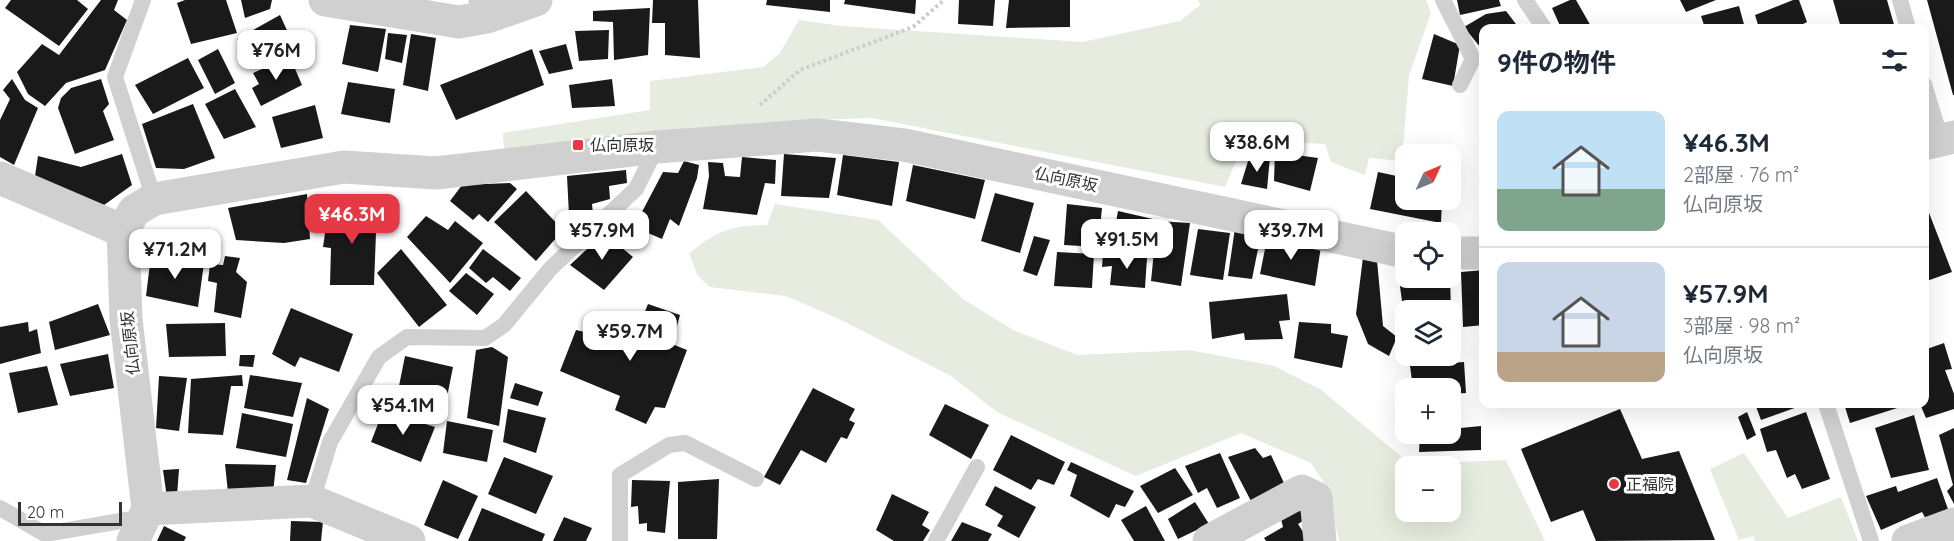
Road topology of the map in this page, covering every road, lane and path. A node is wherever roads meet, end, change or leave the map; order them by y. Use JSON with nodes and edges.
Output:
{"nodes":[{"id":1,"x":143,"y":0,"type":"edge"},
{"id":2,"x":325,"y":0,"type":"edge"},
{"id":3,"x":536,"y":0,"type":"edge"},
{"id":4,"x":944,"y":0,"type":"edge"},
{"id":5,"x":1443,"y":0,"type":"edge"},
{"id":6,"x":1525,"y":0,"type":"edge"},
{"id":7,"x":1900,"y":0,"type":"edge"},
{"id":8,"x":486,"y":8,"type":"edge"},
{"id":9,"x":1541,"y":24,"type":"edge"},
{"id":10,"x":1907,"y":24,"type":"edge"},
{"id":11,"x":1460,"y":85,"type":"dead end"},
{"id":12,"x":1929,"y":102,"type":"edge"},
{"id":13,"x":1940,"y":140,"type":"edge"},
{"id":14,"x":728,"y":142,"type":"junction"},
{"id":15,"x":657,"y":147,"type":"junction"},
{"id":16,"x":0,"y":178,"type":"edge"},
{"id":17,"x":154,"y":199,"type":"junction"},
{"id":18,"x":123,"y":231,"type":"junction"},
{"id":19,"x":1395,"y":250,"type":"edge"},
{"id":20,"x":1461,"y":253,"type":"edge"},
{"id":21,"x":1479,"y":253,"type":"edge"},
{"id":22,"x":1827,"y":408,"type":"edge"},
{"id":23,"x":977,"y":467,"type":"dead end"},
{"id":24,"x":756,"y":479,"type":"dead end"},
{"id":25,"x":312,"y":501,"type":"junction"},
{"id":26,"x":0,"y":508,"type":"edge"},
{"id":27,"x":142,"y":522,"type":"edge"},
{"id":28,"x":1954,"y":524,"type":"edge"},
{"id":29,"x":409,"y":541,"type":"edge"},
{"id":30,"x":620,"y":541,"type":"edge"},
{"id":31,"x":936,"y":541,"type":"edge"},
{"id":32,"x":1209,"y":541,"type":"edge"},
{"id":33,"x":1320,"y":541,"type":"edge"},
{"id":34,"x":1871,"y":541,"type":"edge"},
{"id":35,"x":1908,"y":541,"type":"edge"}],
"edges":[{"from":1,"to":17,"type":"lane"},
{"from":2,"to":8,"type":"street"},
{"from":3,"to":8,"type":"street"},
{"from":4,"to":14,"type":"path"},
{"from":5,"to":11,"type":"lane"},
{"from":6,"to":9,"type":"lane"},
{"from":7,"to":10,"type":"lane"},
{"from":12,"to":13,"type":"lane"},
{"from":14,"to":15,"type":"street","name":"仏向原坂"},
{"from":14,"to":19,"type":"street","name":"仏向原坂"},
{"from":15,"to":17,"type":"street","name":"仏向原坂"},
{"from":15,"to":25,"type":"lane"},
{"from":16,"to":18,"type":"street"},
{"from":17,"to":18,"type":"street","name":"仏向原坂"},
{"from":18,"to":27,"type":"street","name":"仏向原坂"},
{"from":20,"to":21,"type":"street"},
{"from":22,"to":34,"type":"lane"},
{"from":23,"to":31,"type":"lane"},
{"from":24,"to":30,"type":"lane"},
{"from":25,"to":27,"type":"street"},
{"from":25,"to":29,"type":"street"},
{"from":26,"to":27,"type":"lane"},
{"from":28,"to":35,"type":"street"},
{"from":32,"to":33,"type":"street"}]}
